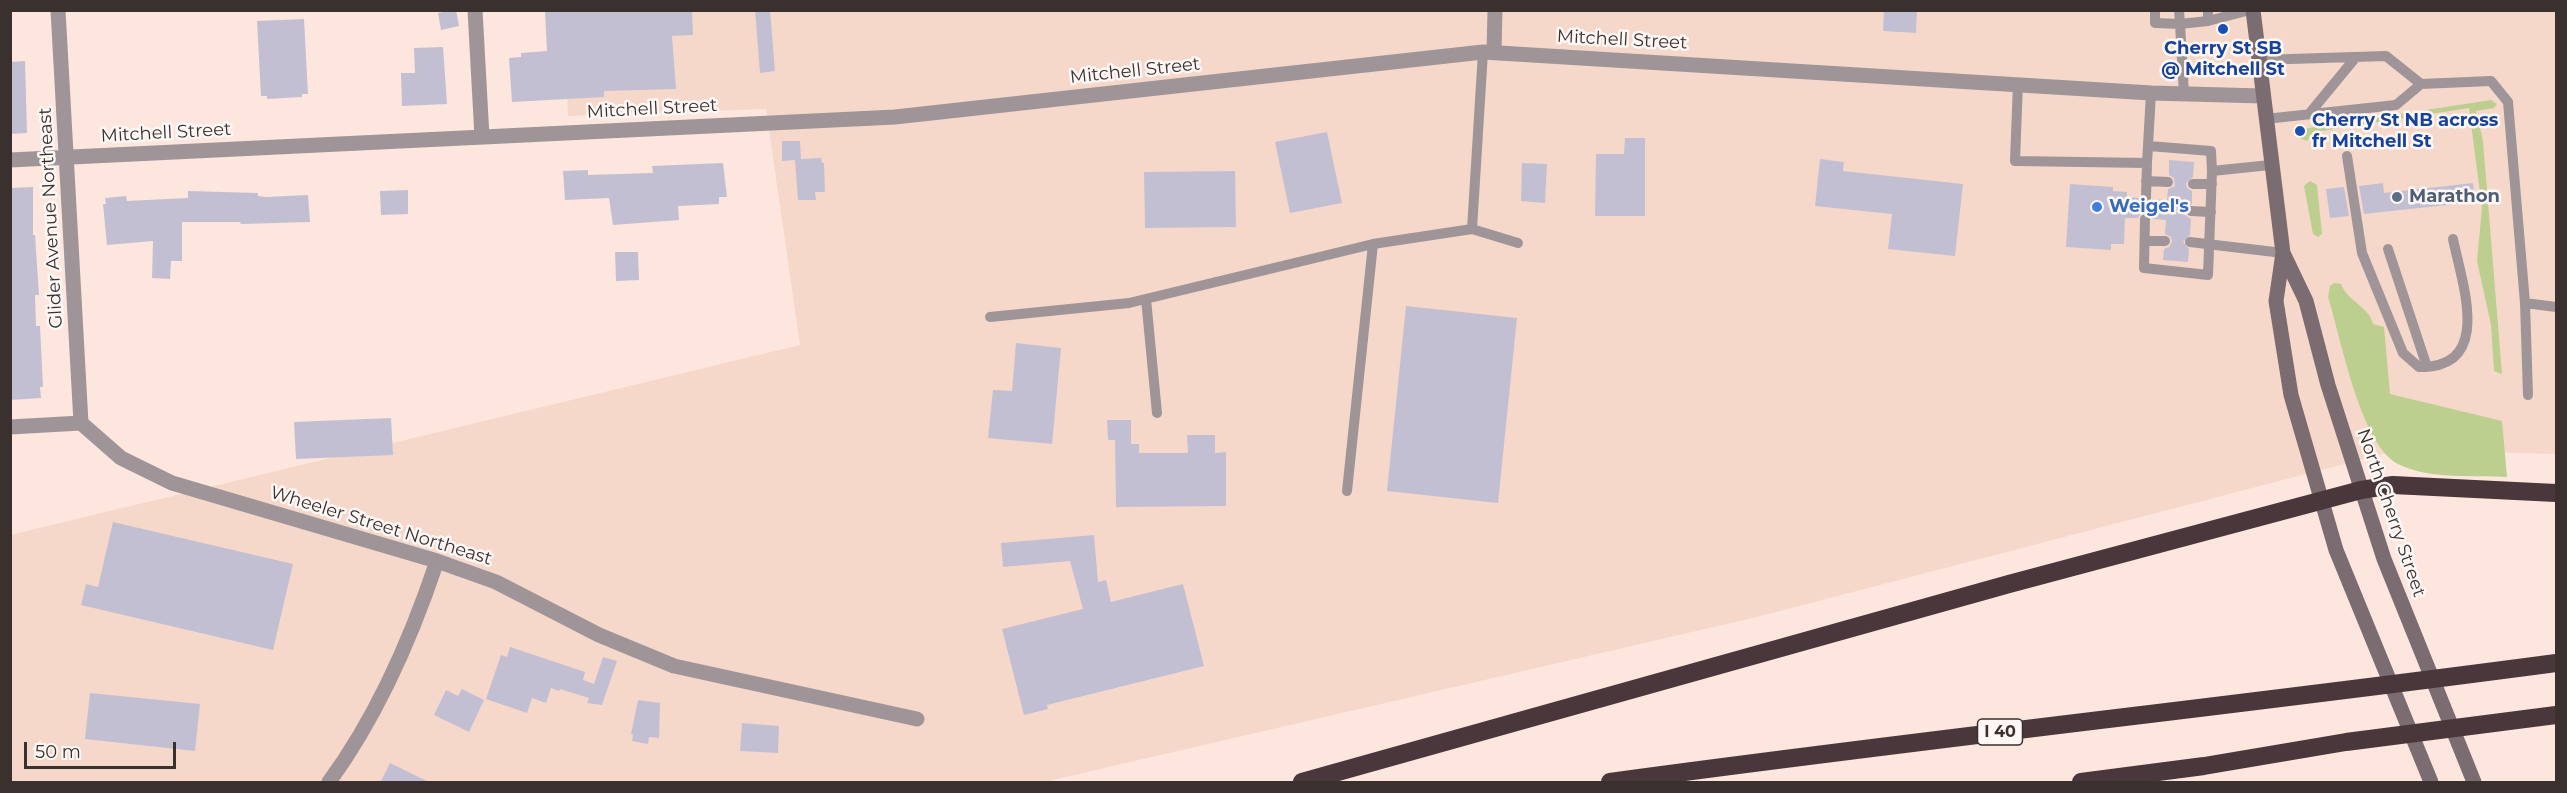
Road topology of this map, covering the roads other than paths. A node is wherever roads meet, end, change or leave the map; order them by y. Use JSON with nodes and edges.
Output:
{"nodes":[{"id":1,"x":58,"y":10,"type":"edge"},
{"id":2,"x":475,"y":10,"type":"edge"},
{"id":3,"x":1495,"y":10,"type":"edge"},
{"id":4,"x":2155,"y":10,"type":"edge"},
{"id":5,"x":2179,"y":10,"type":"edge"},
{"id":6,"x":2251,"y":10,"type":"edge"},
{"id":7,"x":2208,"y":16,"type":"edge"},
{"id":8,"x":2180,"y":24,"type":"junction"},
{"id":9,"x":1489,"y":52,"type":"junction"},
{"id":10,"x":2356,"y":57,"type":"junction"},
{"id":11,"x":2259,"y":60,"type":"junction"},
{"id":12,"x":2018,"y":83,"type":"junction"},
{"id":13,"x":2421,"y":84,"type":"junction"},
{"id":14,"x":2151,"y":93,"type":"junction"},
{"id":15,"x":2184,"y":94,"type":"junction"},
{"id":16,"x":2263,"y":96,"type":"junction"},
{"id":17,"x":2309,"y":114,"type":"junction"},
{"id":18,"x":2265,"y":119,"type":"junction"},
{"id":19,"x":482,"y":137,"type":"junction"},
{"id":20,"x":2149,"y":146,"type":"junction"},
{"id":21,"x":2347,"y":156,"type":"dead end"},
{"id":22,"x":67,"y":157,"type":"junction"},
{"id":23,"x":10,"y":160,"type":"edge"},
{"id":24,"x":2147,"y":163,"type":"junction"},
{"id":25,"x":2270,"y":165,"type":"junction"},
{"id":26,"x":2212,"y":171,"type":"junction"},
{"id":27,"x":2146,"y":181,"type":"junction"},
{"id":28,"x":2168,"y":182,"type":"dead end"},
{"id":29,"x":2193,"y":184,"type":"dead end"},
{"id":30,"x":2212,"y":184,"type":"junction"},
{"id":31,"x":2145,"y":198,"type":"dead end"},
{"id":32,"x":2191,"y":211,"type":"dead end"},
{"id":33,"x":2211,"y":212,"type":"junction"},
{"id":34,"x":2145,"y":219,"type":"dead end"},
{"id":35,"x":1472,"y":229,"type":"junction"},
{"id":36,"x":2453,"y":239,"type":"dead end"},
{"id":37,"x":2145,"y":241,"type":"junction"},
{"id":38,"x":2165,"y":241,"type":"dead end"},
{"id":39,"x":2190,"y":242,"type":"dead end"},
{"id":40,"x":1518,"y":243,"type":"dead end"},
{"id":41,"x":2211,"y":243,"type":"junction"},
{"id":42,"x":1373,"y":244,"type":"junction"},
{"id":43,"x":2388,"y":249,"type":"dead end"},
{"id":44,"x":2283,"y":253,"type":"junction"},
{"id":45,"x":1146,"y":299,"type":"junction"},
{"id":46,"x":2525,"y":303,"type":"junction"},
{"id":47,"x":2556,"y":307,"type":"edge"},
{"id":48,"x":990,"y":317,"type":"dead end"},
{"id":49,"x":2427,"y":367,"type":"junction"},
{"id":50,"x":2528,"y":395,"type":"dead end"},
{"id":51,"x":1157,"y":413,"type":"dead end"},
{"id":52,"x":81,"y":423,"type":"junction"},
{"id":53,"x":10,"y":427,"type":"edge"},
{"id":54,"x":2361,"y":490,"type":"junction"},
{"id":55,"x":1347,"y":491,"type":"dead end"},
{"id":56,"x":2556,"y":493,"type":"edge"},
{"id":57,"x":2321,"y":502,"type":"junction"},
{"id":58,"x":437,"y":561,"type":"junction"},
{"id":59,"x":2556,"y":663,"type":"edge"},
{"id":60,"x":2556,"y":715,"type":"edge"},
{"id":61,"x":917,"y":719,"type":"dead end"},
{"id":62,"x":329,"y":783,"type":"edge"},
{"id":63,"x":1302,"y":783,"type":"edge"},
{"id":64,"x":1611,"y":783,"type":"edge"},
{"id":65,"x":2081,"y":783,"type":"edge"},
{"id":66,"x":2431,"y":783,"type":"edge"},
{"id":67,"x":2474,"y":783,"type":"edge"}],
"edges":[{"from":1,"to":22,"type":"street","name":"Glider Avenue Northeast"},
{"from":2,"to":19,"type":"street"},
{"from":3,"to":9,"type":"street"},
{"from":4,"to":8,"type":"lane"},
{"from":5,"to":8,"type":"lane"},
{"from":6,"to":7,"type":"lane"},
{"from":6,"to":11,"type":"street","name":"North Cherry Street"},
{"from":7,"to":8,"type":"lane"},
{"from":8,"to":15,"type":"lane"},
{"from":9,"to":12,"type":"street","name":"Mitchell Street"},
{"from":9,"to":19,"type":"street","name":"Mitchell Street"},
{"from":9,"to":35,"type":"lane"},
{"from":10,"to":11,"type":"lane"},
{"from":10,"to":13,"type":"lane"},
{"from":10,"to":17,"type":"lane"},
{"from":11,"to":16,"type":"street","name":"North Cherry Street"},
{"from":12,"to":14,"type":"street","name":"Mitchell Street"},
{"from":12,"to":24,"type":"lane"},
{"from":13,"to":17,"type":"lane"},
{"from":13,"to":46,"type":"lane"},
{"from":14,"to":15,"type":"street","name":"Mitchell Street"},
{"from":14,"to":20,"type":"lane"},
{"from":15,"to":16,"type":"street","name":"Mitchell Street"},
{"from":16,"to":18,"type":"street","name":"North Cherry Street"},
{"from":17,"to":18,"type":"lane"},
{"from":18,"to":25,"type":"street","name":"North Cherry Street"},
{"from":19,"to":22,"type":"street","name":"Mitchell Street"},
{"from":20,"to":24,"type":"lane"},
{"from":20,"to":26,"type":"lane"},
{"from":21,"to":49,"type":"lane"},
{"from":22,"to":23,"type":"street","name":"Mitchell Street"},
{"from":22,"to":52,"type":"street","name":"Glider Avenue Northeast"},
{"from":24,"to":27,"type":"lane"},
{"from":25,"to":26,"type":"lane"},
{"from":25,"to":44,"type":"street","name":"North Cherry Street"},
{"from":26,"to":30,"type":"lane"},
{"from":27,"to":28,"type":"lane"},
{"from":27,"to":31,"type":"lane"},
{"from":29,"to":30,"type":"lane"},
{"from":30,"to":33,"type":"lane"},
{"from":32,"to":33,"type":"lane"},
{"from":33,"to":41,"type":"lane"},
{"from":34,"to":37,"type":"lane"},
{"from":35,"to":40,"type":"lane"},
{"from":35,"to":42,"type":"lane"},
{"from":36,"to":49,"type":"lane"},
{"from":37,"to":38,"type":"lane"},
{"from":37,"to":41,"type":"lane"},
{"from":39,"to":41,"type":"lane"},
{"from":41,"to":44,"type":"lane"},
{"from":42,"to":45,"type":"lane"},
{"from":42,"to":55,"type":"lane"},
{"from":43,"to":49,"type":"lane"},
{"from":44,"to":54,"type":"street","name":"North Cherry Street"},
{"from":44,"to":57,"type":"street","name":"North Cherry Street"},
{"from":45,"to":48,"type":"lane"},
{"from":45,"to":51,"type":"lane"},
{"from":46,"to":47,"type":"lane"},
{"from":46,"to":50,"type":"lane"},
{"from":52,"to":53,"type":"street"},
{"from":52,"to":58,"type":"street","name":"Wheeler Street Northeast"},
{"from":54,"to":56,"type":"highway"},
{"from":54,"to":57,"type":"highway"},
{"from":54,"to":67,"type":"street","name":"North Cherry Street"},
{"from":57,"to":63,"type":"highway"},
{"from":57,"to":66,"type":"street","name":"North Cherry Street"},
{"from":58,"to":61,"type":"street","name":"Wheeler Street Northeast"},
{"from":58,"to":62,"type":"street"},
{"from":59,"to":64,"type":"highway","number":"I 40"},
{"from":60,"to":65,"type":"highway"}]}
